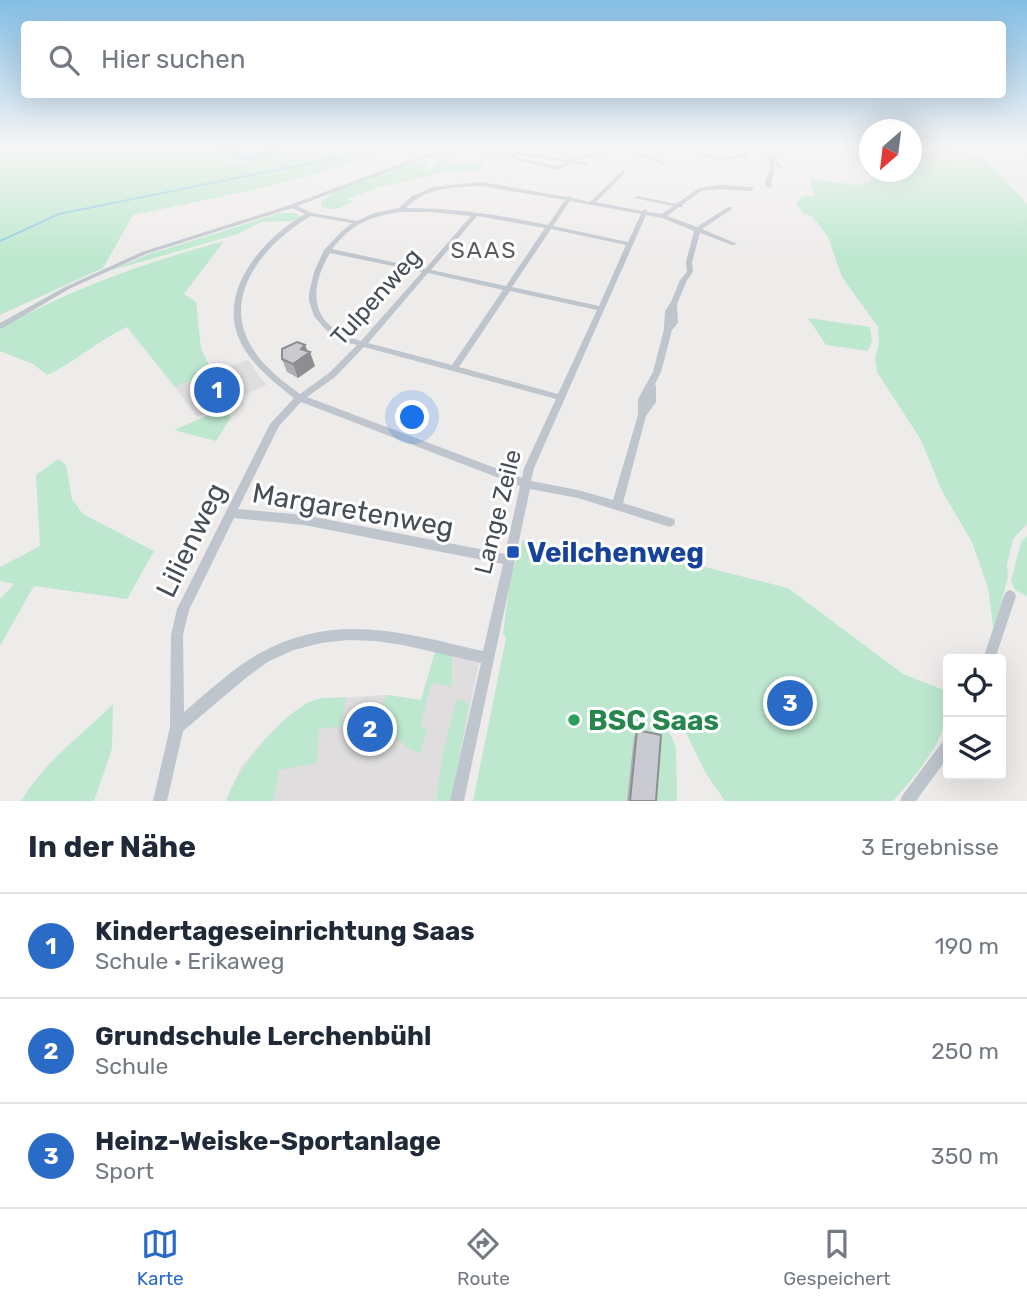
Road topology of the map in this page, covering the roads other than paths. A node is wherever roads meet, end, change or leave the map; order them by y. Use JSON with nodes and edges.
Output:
{"nodes":[{"id":1,"x":351,"y":183,"type":"edge"},
{"id":2,"x":612,"y":183,"type":"edge"},
{"id":3,"x":751,"y":189,"type":"dead end"},
{"id":4,"x":569,"y":198,"type":"junction"},
{"id":5,"x":637,"y":198,"type":"dead end"},
{"id":6,"x":593,"y":202,"type":"junction"},
{"id":7,"x":292,"y":205,"type":"junction"},
{"id":8,"x":680,"y":206,"type":"junction"},
{"id":9,"x":730,"y":208,"type":"dead end"},
{"id":10,"x":401,"y":210,"type":"junction"},
{"id":11,"x":645,"y":211,"type":"junction"},
{"id":12,"x":310,"y":214,"type":"junction"},
{"id":13,"x":475,"y":215,"type":"junction"},
{"id":14,"x":663,"y":216,"type":"junction"},
{"id":15,"x":359,"y":223,"type":"junction"},
{"id":16,"x":549,"y":228,"type":"junction"},
{"id":17,"x":698,"y":229,"type":"junction"},
{"id":18,"x":630,"y":244,"type":"junction"},
{"id":19,"x":734,"y":244,"type":"dead end"},
{"id":20,"x":327,"y":250,"type":"junction"},
{"id":21,"x":426,"y":271,"type":"junction"},
{"id":22,"x":509,"y":289,"type":"junction"},
{"id":23,"x":600,"y":308,"type":"junction"},
{"id":24,"x":0,"y":326,"type":"edge"},
{"id":25,"x":362,"y":345,"type":"junction"},
{"id":26,"x":454,"y":368,"type":"junction"},
{"id":27,"x":559,"y":397,"type":"junction"},
{"id":28,"x":300,"y":398,"type":"junction"},
{"id":29,"x":526,"y":484,"type":"junction"},
{"id":30,"x":617,"y":506,"type":"junction"},
{"id":31,"x":232,"y":513,"type":"junction"},
{"id":32,"x":670,"y":522,"type":"dead end"},
{"id":33,"x":508,"y":559,"type":"junction"},
{"id":34,"x":1010,"y":596,"type":"dead end"},
{"id":35,"x":991,"y":654,"type":"edge"},
{"id":36,"x":488,"y":659,"type":"junction"},
{"id":37,"x":177,"y":727,"type":"junction"},
{"id":38,"x":943,"y":753,"type":"edge"},
{"id":39,"x":160,"y":801,"type":"edge"},
{"id":40,"x":457,"y":801,"type":"edge"},
{"id":41,"x":907,"y":801,"type":"edge"}],
"edges":[{"from":1,"to":7,"type":"street"},
{"from":2,"to":6,"type":"street"},
{"from":3,"to":8,"type":"street"},
{"from":4,"to":6,"type":"street"},
{"from":4,"to":10,"type":"street"},
{"from":4,"to":16,"type":"street"},
{"from":5,"to":8,"type":"street"},
{"from":6,"to":11,"type":"street"},
{"from":7,"to":12,"type":"street"},
{"from":7,"to":24,"type":"street"},
{"from":8,"to":14,"type":"street"},
{"from":9,"to":17,"type":"street"},
{"from":10,"to":13,"type":"street"},
{"from":10,"to":15,"type":"street"},
{"from":11,"to":14,"type":"street"},
{"from":11,"to":18,"type":"street","name":"Lange Zeile"},
{"from":12,"to":15,"type":"street"},
{"from":12,"to":28,"type":"street"},
{"from":13,"to":16,"type":"street"},
{"from":13,"to":21,"type":"street","name":"Tulpenweg"},
{"from":14,"to":17,"type":"street"},
{"from":15,"to":20,"type":"street"},
{"from":16,"to":18,"type":"street"},
{"from":16,"to":22,"type":"street"},
{"from":17,"to":19,"type":"street"},
{"from":17,"to":30,"type":"street"},
{"from":18,"to":23,"type":"street","name":"Lange Zeile"},
{"from":20,"to":21,"type":"street"},
{"from":20,"to":25,"type":"street"},
{"from":21,"to":22,"type":"street"},
{"from":21,"to":25,"type":"street","name":"Tulpenweg"},
{"from":22,"to":23,"type":"street"},
{"from":22,"to":26,"type":"street"},
{"from":23,"to":27,"type":"street","name":"Lange Zeile"},
{"from":25,"to":26,"type":"street"},
{"from":25,"to":28,"type":"street","name":"Tulpenweg"},
{"from":26,"to":27,"type":"street"},
{"from":27,"to":29,"type":"street","name":"Lange Zeile"},
{"from":28,"to":29,"type":"street"},
{"from":28,"to":31,"type":"street","name":"Lilienweg"},
{"from":29,"to":30,"type":"street"},
{"from":29,"to":33,"type":"street","name":"Lange Zeile"},
{"from":30,"to":32,"type":"street"},
{"from":31,"to":33,"type":"street","name":"Margaretenweg"},
{"from":31,"to":37,"type":"street","name":"Lilienweg"},
{"from":33,"to":36,"type":"street","name":"Lange Zeile"},
{"from":34,"to":35,"type":"street"},
{"from":36,"to":37,"type":"street"},
{"from":36,"to":40,"type":"street","name":"Lange Zeile"},
{"from":37,"to":39,"type":"street","name":"Lilienweg"},
{"from":38,"to":41,"type":"street"}]}
